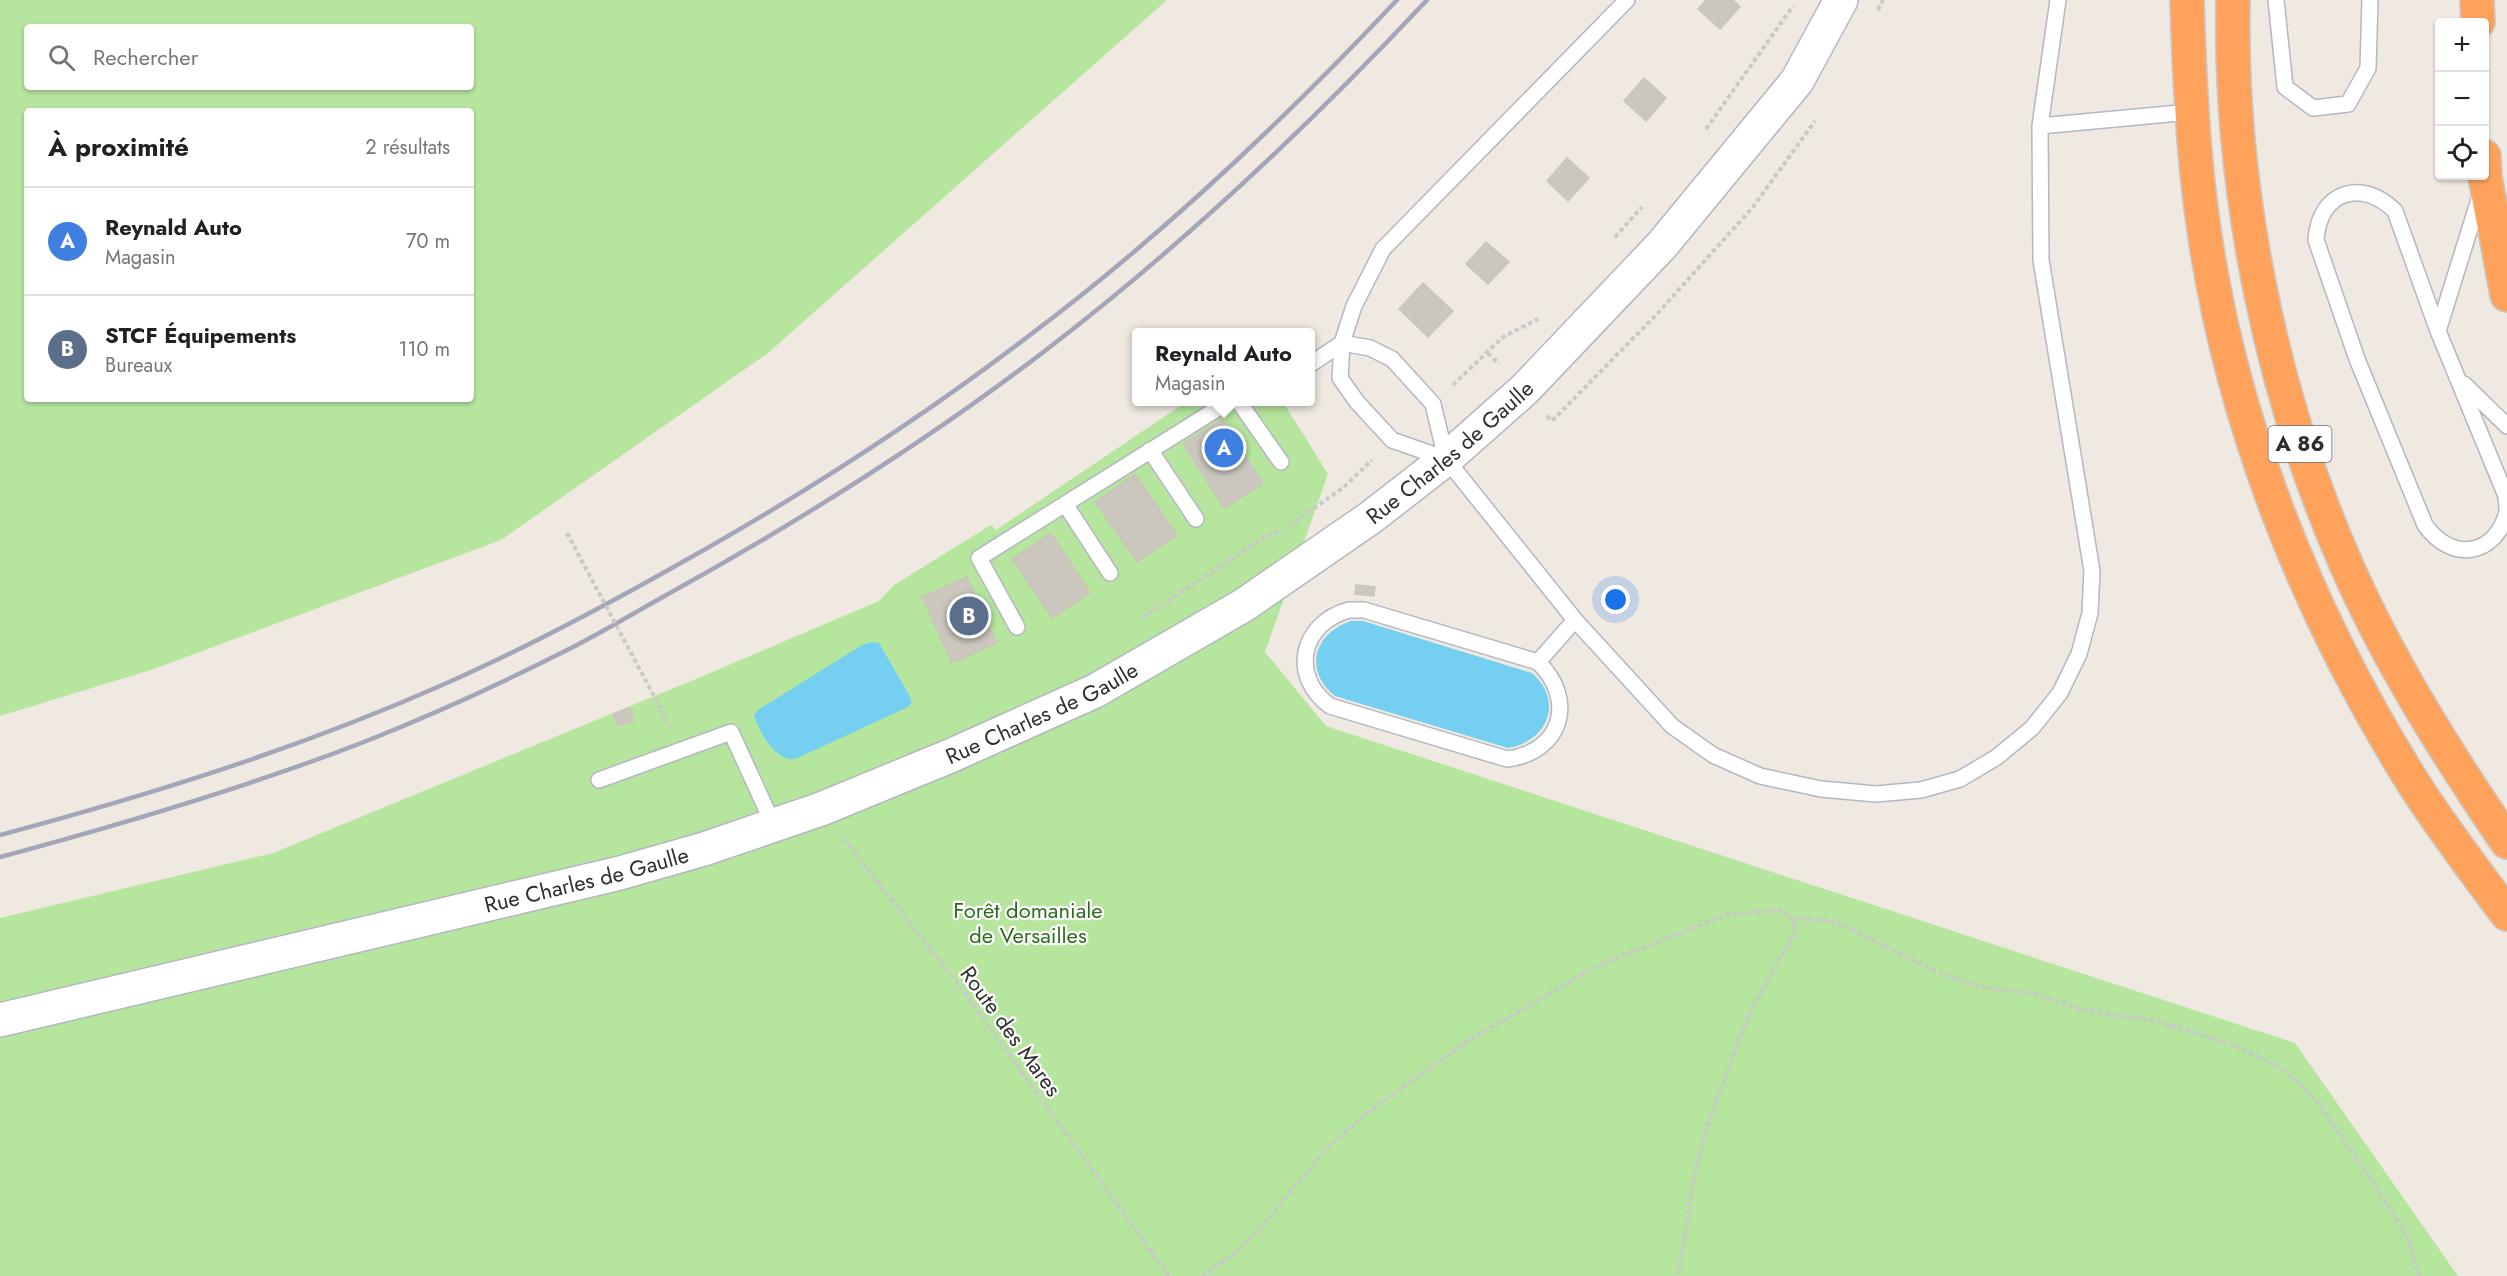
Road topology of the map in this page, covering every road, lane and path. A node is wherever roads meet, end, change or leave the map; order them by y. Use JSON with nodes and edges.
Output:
{"nodes":[{"id":1,"x":1627,"y":0,"type":"edge"},
{"id":2,"x":1797,"y":0,"type":"edge"},
{"id":3,"x":1841,"y":0,"type":"edge"},
{"id":4,"x":2058,"y":0,"type":"edge"},
{"id":5,"x":2187,"y":0,"type":"edge"},
{"id":6,"x":2233,"y":0,"type":"edge"},
{"id":7,"x":2276,"y":0,"type":"edge"},
{"id":8,"x":2370,"y":0,"type":"edge"},
{"id":9,"x":2477,"y":0,"type":"edge"},
{"id":10,"x":2478,"y":18,"type":"edge"},
{"id":11,"x":2190,"y":112,"type":"junction"},
{"id":12,"x":2040,"y":126,"type":"junction"},
{"id":13,"x":1702,"y":135,"type":"dead end"},
{"id":14,"x":2481,"y":180,"type":"edge"},
{"id":15,"x":2487,"y":180,"type":"edge"},
{"id":16,"x":1645,"y":204,"type":"dead end"},
{"id":17,"x":1608,"y":245,"type":"dead end"},
{"id":18,"x":2507,"y":295,"type":"edge"},
{"id":19,"x":1545,"y":312,"type":"dead end"},
{"id":20,"x":2438,"y":331,"type":"junction"},
{"id":21,"x":1342,"y":344,"type":"junction"},
{"id":22,"x":1488,"y":353,"type":"dead end"},
{"id":23,"x":1315,"y":361,"type":"edge"},
{"id":24,"x":2459,"y":380,"type":"junction"},
{"id":25,"x":1222,"y":406,"type":"edge"},
{"id":26,"x":1242,"y":406,"type":"edge"},
{"id":27,"x":2507,"y":426,"type":"edge"},
{"id":28,"x":1150,"y":450,"type":"junction"},
{"id":29,"x":1446,"y":459,"type":"junction"},
{"id":30,"x":1281,"y":462,"type":"dead end"},
{"id":31,"x":1344,"y":487,"type":"dead end"},
{"id":32,"x":1065,"y":504,"type":"junction"},
{"id":33,"x":2507,"y":510,"type":"edge"},
{"id":34,"x":1196,"y":519,"type":"dead end"},
{"id":35,"x":567,"y":533,"type":"dead end"},
{"id":36,"x":1110,"y":573,"type":"dead end"},
{"id":37,"x":1142,"y":619,"type":"dead end"},
{"id":38,"x":1575,"y":620,"type":"junction"},
{"id":39,"x":1017,"y":627,"type":"dead end"},
{"id":40,"x":1538,"y":662,"type":"junction"},
{"id":41,"x":671,"y":728,"type":"dead end"},
{"id":42,"x":599,"y":780,"type":"dead end"},
{"id":43,"x":821,"y":809,"type":"junction"},
{"id":44,"x":774,"y":826,"type":"junction"},
{"id":45,"x":2507,"y":842,"type":"edge"},
{"id":46,"x":2507,"y":914,"type":"edge"},
{"id":47,"x":1793,"y":919,"type":"junction"},
{"id":48,"x":0,"y":1020,"type":"edge"},
{"id":49,"x":1169,"y":1276,"type":"edge"},
{"id":50,"x":1202,"y":1276,"type":"edge"},
{"id":51,"x":1678,"y":1276,"type":"edge"},
{"id":52,"x":2419,"y":1276,"type":"edge"}],
"edges":[{"from":1,"to":21,"type":"lane"},
{"from":2,"to":13,"type":"path"},
{"from":3,"to":29,"type":"main road","name":"Rue Charles de Gaulle"},
{"from":4,"to":12,"type":"lane"},
{"from":5,"to":11,"type":"highway"},
{"from":6,"to":45,"type":"highway","number":"A 86"},
{"from":7,"to":8,"type":"lane"},
{"from":9,"to":10,"type":"highway"},
{"from":11,"to":12,"type":"lane"},
{"from":11,"to":46,"type":"highway"},
{"from":12,"to":38,"type":"lane"},
{"from":14,"to":20,"type":"lane"},
{"from":15,"to":18,"type":"highway"},
{"from":16,"to":17,"type":"path"},
{"from":19,"to":22,"type":"path"},
{"from":20,"to":24,"type":"lane"},
{"from":20,"to":33,"type":"lane"},
{"from":21,"to":23,"type":"lane"},
{"from":21,"to":29,"type":"lane"},
{"from":21,"to":29,"type":"lane"},
{"from":24,"to":27,"type":"lane"},
{"from":24,"to":33,"type":"lane"},
{"from":25,"to":28,"type":"lane"},
{"from":26,"to":30,"type":"lane"},
{"from":28,"to":32,"type":"lane"},
{"from":28,"to":34,"type":"lane"},
{"from":29,"to":38,"type":"lane"},
{"from":29,"to":43,"type":"main road","name":"Rue Charles de Gaulle"},
{"from":31,"to":37,"type":"path"},
{"from":32,"to":36,"type":"lane"},
{"from":32,"to":39,"type":"lane"},
{"from":35,"to":41,"type":"path","bridge":true},
{"from":38,"to":40,"type":"lane"},
{"from":40,"to":40,"type":"lane"},
{"from":42,"to":44,"type":"lane"},
{"from":43,"to":44,"type":"main road","name":"Rue Charles de Gaulle"},
{"from":43,"to":49,"type":"path","name":"Route des Mares"},
{"from":44,"to":48,"type":"main road","name":"Rue Charles de Gaulle"},
{"from":47,"to":50,"type":"path"},
{"from":47,"to":51,"type":"path"},
{"from":47,"to":52,"type":"path"}]}
